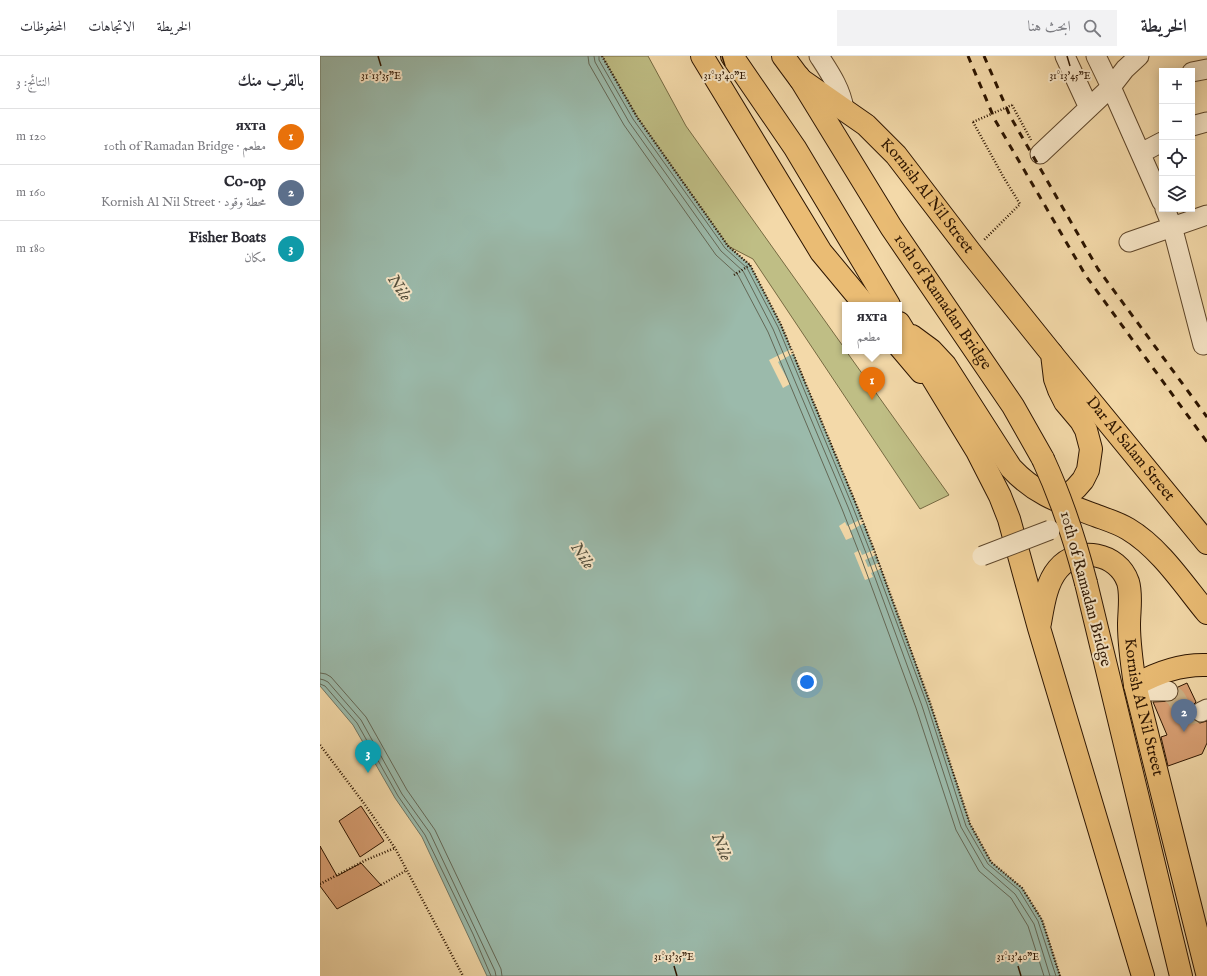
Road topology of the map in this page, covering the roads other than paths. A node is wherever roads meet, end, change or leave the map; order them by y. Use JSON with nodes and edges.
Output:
{"nodes":[{"id":1,"x":702,"y":56,"type":"edge"},
{"id":2,"x":732,"y":56,"type":"edge"},
{"id":3,"x":783,"y":56,"type":"edge"},
{"id":4,"x":788,"y":56,"type":"edge"},
{"id":5,"x":819,"y":56,"type":"edge"},
{"id":6,"x":1065,"y":56,"type":"edge"},
{"id":7,"x":1096,"y":56,"type":"edge"},
{"id":8,"x":1139,"y":56,"type":"edge"},
{"id":9,"x":1207,"y":69,"type":"edge"},
{"id":10,"x":1195,"y":71,"type":"edge"},
{"id":11,"x":800,"y":79,"type":"junction"},
{"id":12,"x":1111,"y":87,"type":"junction"},
{"id":13,"x":1089,"y":108,"type":"junction"},
{"id":14,"x":844,"y":109,"type":"junction"},
{"id":15,"x":1207,"y":122,"type":"edge"},
{"id":16,"x":1195,"y":125,"type":"edge"},
{"id":17,"x":1159,"y":144,"type":"edge"},
{"id":18,"x":1036,"y":148,"type":"road end"},
{"id":19,"x":1141,"y":153,"type":"junction"},
{"id":20,"x":1159,"y":195,"type":"edge"},
{"id":21,"x":1166,"y":212,"type":"edge"},
{"id":22,"x":1207,"y":215,"type":"edge"},
{"id":23,"x":1172,"y":226,"type":"junction"},
{"id":24,"x":1129,"y":242,"type":"dead end"},
{"id":25,"x":863,"y":302,"type":"edge"},
{"id":26,"x":887,"y":302,"type":"edge"},
{"id":27,"x":902,"y":334,"type":"edge"},
{"id":28,"x":902,"y":335,"type":"edge"},
{"id":29,"x":1203,"y":345,"type":"dead end"},
{"id":30,"x":1052,"y":354,"type":"junction"},
{"id":31,"x":1059,"y":501,"type":"junction"},
{"id":32,"x":1050,"y":530,"type":"dead end"},
{"id":33,"x":1207,"y":543,"type":"edge"},
{"id":34,"x":982,"y":556,"type":"dead end"},
{"id":35,"x":1207,"y":613,"type":"edge"},
{"id":36,"x":1039,"y":628,"type":"junction"},
{"id":37,"x":1207,"y":665,"type":"edge"},
{"id":38,"x":1136,"y":688,"type":"junction"},
{"id":39,"x":1168,"y":691,"type":"tunnel mouth"},
{"id":40,"x":1207,"y":974,"type":"edge"},
{"id":41,"x":1143,"y":976,"type":"edge"},
{"id":42,"x":1181,"y":976,"type":"edge"}],
"edges":[{"from":1,"to":25,"type":"main road"},
{"from":2,"to":26,"type":"main road"},
{"from":3,"to":11,"type":"main road","name":"Kornish Al Nil Street"},
{"from":4,"to":11,"type":"main road","name":"10th of Ramadan Bridge"},
{"from":5,"to":14,"type":"street"},
{"from":6,"to":13,"type":"street"},
{"from":7,"to":12,"type":"street"},
{"from":8,"to":12,"type":"street"},
{"from":9,"to":10,"type":"street"},
{"from":11,"to":14,"type":"main road","name":"Kornish Al Nil Street"},
{"from":11,"to":42,"type":"main road","name":"10th of Ramadan Bridge","bridge":true},
{"from":12,"to":13,"type":"street"},
{"from":12,"to":19,"type":"street"},
{"from":13,"to":18,"type":"street"},
{"from":14,"to":30,"type":"main road","name":"Kornish Al Nil Street"},
{"from":15,"to":16,"type":"street"},
{"from":17,"to":19,"type":"street"},
{"from":19,"to":20,"type":"street"},
{"from":21,"to":23,"type":"street"},
{"from":22,"to":23,"type":"street"},
{"from":23,"to":24,"type":"street"},
{"from":23,"to":29,"type":"street"},
{"from":27,"to":31,"type":"main road"},
{"from":28,"to":36,"type":"main road","name":"Kornish Al Nil Street"},
{"from":30,"to":31,"type":"main road"},
{"from":30,"to":33,"type":"main road","name":"Dar Al Salam Street"},
{"from":31,"to":35,"type":"main road"},
{"from":32,"to":34,"type":"street","bridge":true},
{"from":36,"to":38,"type":"main road","name":"Kornish Al Nil Street"},
{"from":36,"to":41,"type":"main road","name":"Kornish Al Nil Street"},
{"from":37,"to":38,"type":"main road"},
{"from":38,"to":39,"type":"street"},
{"from":38,"to":40,"type":"main road","name":"Kornish Al Nil Street"}]}
